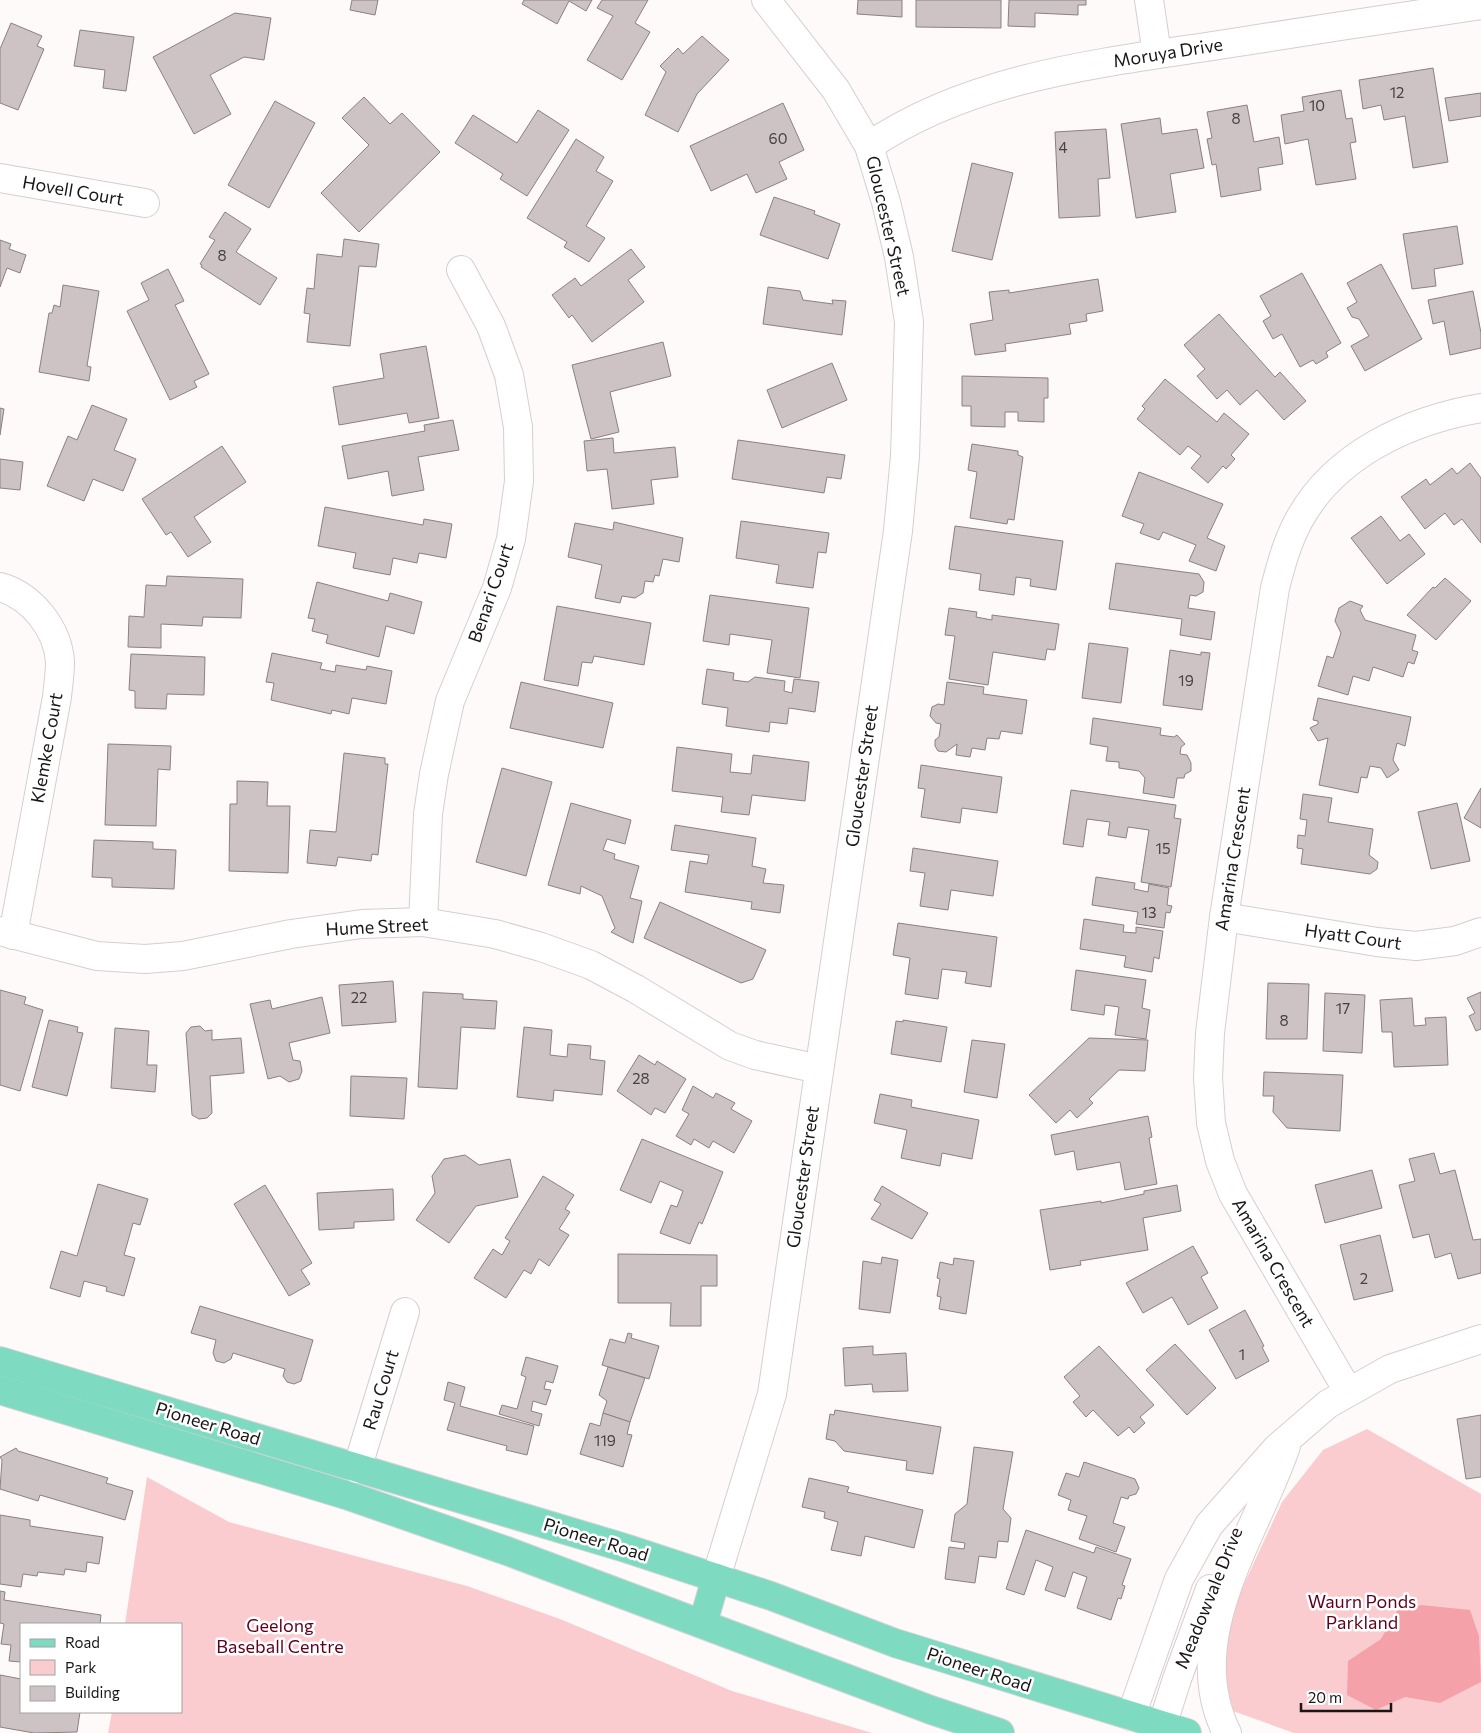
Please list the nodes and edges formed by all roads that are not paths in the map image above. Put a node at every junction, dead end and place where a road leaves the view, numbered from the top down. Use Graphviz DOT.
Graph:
graph roads {
  1 [pos="766,0"];
  2 [pos="1148,0"];
  3 [pos="1481,5"];
  4 [pos="1157,54"];
  5 [pos="869,146"];
  6 [pos="0,178"];
  7 [pos="145,203"];
  8 [pos="461,270"];
  9 [pos="1481,408"];
  10 [pos="0,587"];
  11 [pos="1224,917"];
  12 [pos="423,922"];
  13 [pos="1481,932"];
  14 [pos="6,933"];
  15 [pos="819,1069"];
  16 [pos="405,1312"];
  17 [pos="1481,1339"];
  18 [pos="0,1361"];
  19 [pos="0,1390"];
  20 [pos="1348,1391"];
  21 [pos="1283,1443"];
  22 [pos="357,1469"];
  23 [pos="349,1496"];
  24 [pos="716,1578"];
  25 [pos="703,1623"];
  26 [pos="1128,1725"];
  27 [pos="1170,1731"];
  28 [pos="1000,1733"];
  29 [pos="1227,1733"];
  1 -- 5 [label="street, Gloucester Street"];
  2 -- 4 [label="street"];
  3 -- 4 [label="street, Moruya Drive"];
  4 -- 5 [label="street, Moruya Drive"];
  5 -- 15 [label="street, Gloucester Street"];
  6 -- 7 [label="street, Hovell Court"];
  8 -- 12 [label="street, Benari Court"];
  9 -- 11 [label="street, Amarina Crescent"];
  10 -- 14 [label="street, Klemke Court"];
  11 -- 13 [label="street, Hyatt Court"];
  11 -- 20 [label="street, Amarina Crescent"];
  12 -- 14 [label="street, Hume Street"];
  12 -- 15 [label="street, Hume Street"];
  15 -- 24 [label="street, Gloucester Street"];
  16 -- 22 [label="street, Rau Court"];
  17 -- 20 [label="street, Meadowvale Drive"];
  18 -- 22 [label="main road, Pioneer Road"];
  19 -- 23 [label="main road, Pioneer Road"];
  20 -- 21 [label="street, Meadowvale Drive"];
  21 -- 26 [label="street, Meadowvale Drive"];
  21 -- 27 [label="street, Meadowvale Drive"];
  21 -- 29 [label="street"];
  22 -- 23 [label="main road"];
  22 -- 24 [label="main road, Pioneer Road"];
  23 -- 25 [label="main road, Pioneer Road"];
  24 -- 25 [label="main road"];
  24 -- 26 [label="main road, Pioneer Road"];
  25 -- 28 [label="main road, Pioneer Road"];
  26 -- 27 [label="main road, Pioneer Road"];
}
